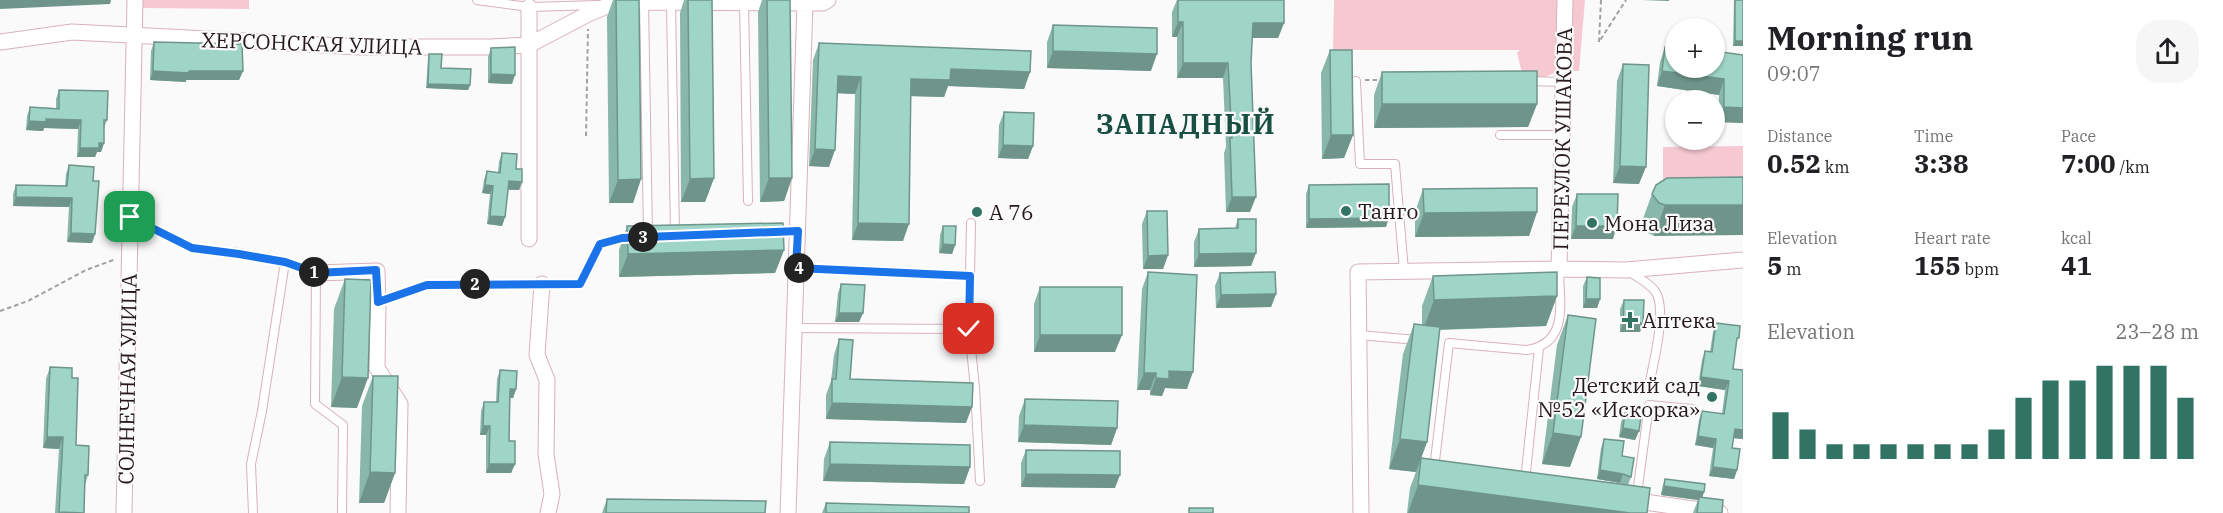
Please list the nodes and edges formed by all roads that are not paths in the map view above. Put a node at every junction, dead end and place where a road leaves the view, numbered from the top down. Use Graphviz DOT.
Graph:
graph roads {
  1 [pos="135,0"];
  2 [pos="477,0"];
  3 [pos="828,0"];
  4 [pos="1565,0"];
  5 [pos="644,2"];
  6 [pos="671,2"];
  7 [pos="805,3"];
  8 [pos="612,4"];
  9 [pos="744,4"];
  10 [pos="529,7"];
  11 [pos="134,36"];
  12 [pos="0,42"];
  13 [pos="529,45"];
  14 [pos="1356,81"];
  15 [pos="1517,81"];
  16 [pos="1563,82"];
  17 [pos="1500,135"];
  18 [pos="1562,135"];
  19 [pos="748,201"];
  20 [pos="130,217"];
  21 [pos="970,223"];
  22 [pos="686,235"];
  23 [pos="657,236"];
  24 [pos="666,236"];
  25 [pos="675,236"];
  26 [pos="648,237"];
  27 [pos="529,238"];
  28 [pos="622,238"];
  29 [pos="1743,260"];
  30 [pos="285,262"];
  31 [pos="796,268"];
  32 [pos="1559,268"];
  33 [pos="1626,270"];
  34 [pos="1404,271"];
  35 [pos="316,273"];
  36 [pos="970,276"];
  37 [pos="542,284"];
  38 [pos="794,328"];
  39 [pos="969,329"];
  40 [pos="1359,335"];
  41 [pos="1426,341"];
  42 [pos="1437,342"];
  43 [pos="1449,343"];
  44 [pos="1539,348"];
  45 [pos="1649,386"];
  46 [pos="1692,409"];
  47 [pos="1445,475"];
  48 [pos="980,481"];
  49 [pos="1525,486"];
  50 [pos="1614,497"];
  51 [pos="1636,500"];
  52 [pos="125,510"];
  53 [pos="252,513"];
  54 [pos="342,513"];
  55 [pos="398,513"];
  56 [pos="548,513"];
  57 [pos="788,513"];
  58 [pos="1361,513"];
  59 [pos="1720,513"];
  1 -- 11 [label="street, СОЛНЕЧНАЯ УЛИЦА"];
  2 -- 10 [label="lane"];
  3 -- 7 [label="street"];
  4 -- 16 [label="street, ПЕРЕУЛОК УШАКОВА"];
  5 -- 6 [label="street"];
  5 -- 8 [label="street"];
  5 -- 26 [label="lane"];
  6 -- 9 [label="street"];
  6 -- 25 [label="lane"];
  7 -- 9 [label="street"];
  7 -- 31 [label="street"];
  8 -- 10 [label="lane"];
  8 -- 13 [label="street"];
  9 -- 19 [label="lane"];
  10 -- 13 [label="street"];
  11 -- 12 [label="street, ХЕРСОНСКАЯ УЛИЦА"];
  11 -- 13 [label="street, ХЕРСОНСКАЯ УЛИЦА"];
  11 -- 20 [label="street, СОЛНЕЧНАЯ УЛИЦА"];
  13 -- 27 [label="street"];
  14 -- 34 [label="lane"];
  15 -- 16 [label="lane"];
  16 -- 18 [label="street, ПЕРЕУЛОК УШАКОВА"];
  17 -- 18 [label="lane"];
  18 -- 32 [label="street, ПЕРЕУЛОК УШАКОВА"];
  20 -- 30 [label="lane"];
  20 -- 52 [label="street, СОЛНЕЧНАЯ УЛИЦА"];
  21 -- 36 [label="lane"];
  22 -- 25 [label="lane"];
  23 -- 26 [label="lane"];
  24 -- 25 [label="lane"];
  26 -- 28 [label="lane"];
  29 -- 33 [label="street"];
  30 -- 35 [label="lane"];
  30 -- 53 [label="lane"];
  31 -- 36 [label="lane"];
  31 -- 38 [label="street"];
  32 -- 33 [label="street"];
  32 -- 34 [label="street, ПЕРЕУЛОК УШАКОВА"];
  32 -- 44 [label="lane"];
  33 -- 45 [label="lane"];
  34 -- 40 [label="street, ПЕРЕУЛОК УШАКОВА"];
  35 -- 54 [label="lane"];
  35 -- 55 [label="street"];
  36 -- 39 [label="lane"];
  37 -- 56 [label="street"];
  38 -- 39 [label="lane"];
  38 -- 57 [label="street"];
  39 -- 48 [label="lane"];
  40 -- 41 [label="lane"];
  40 -- 58 [label="street, ПЕРЕУЛОК УШАКОВА"];
  42 -- 43 [label="lane"];
  43 -- 44 [label="lane"];
  43 -- 47 [label="lane"];
  44 -- 49 [label="lane"];
  46 -- 51 [label="lane"];
  50 -- 51 [label="street"];
  51 -- 59 [label="street"];
}
